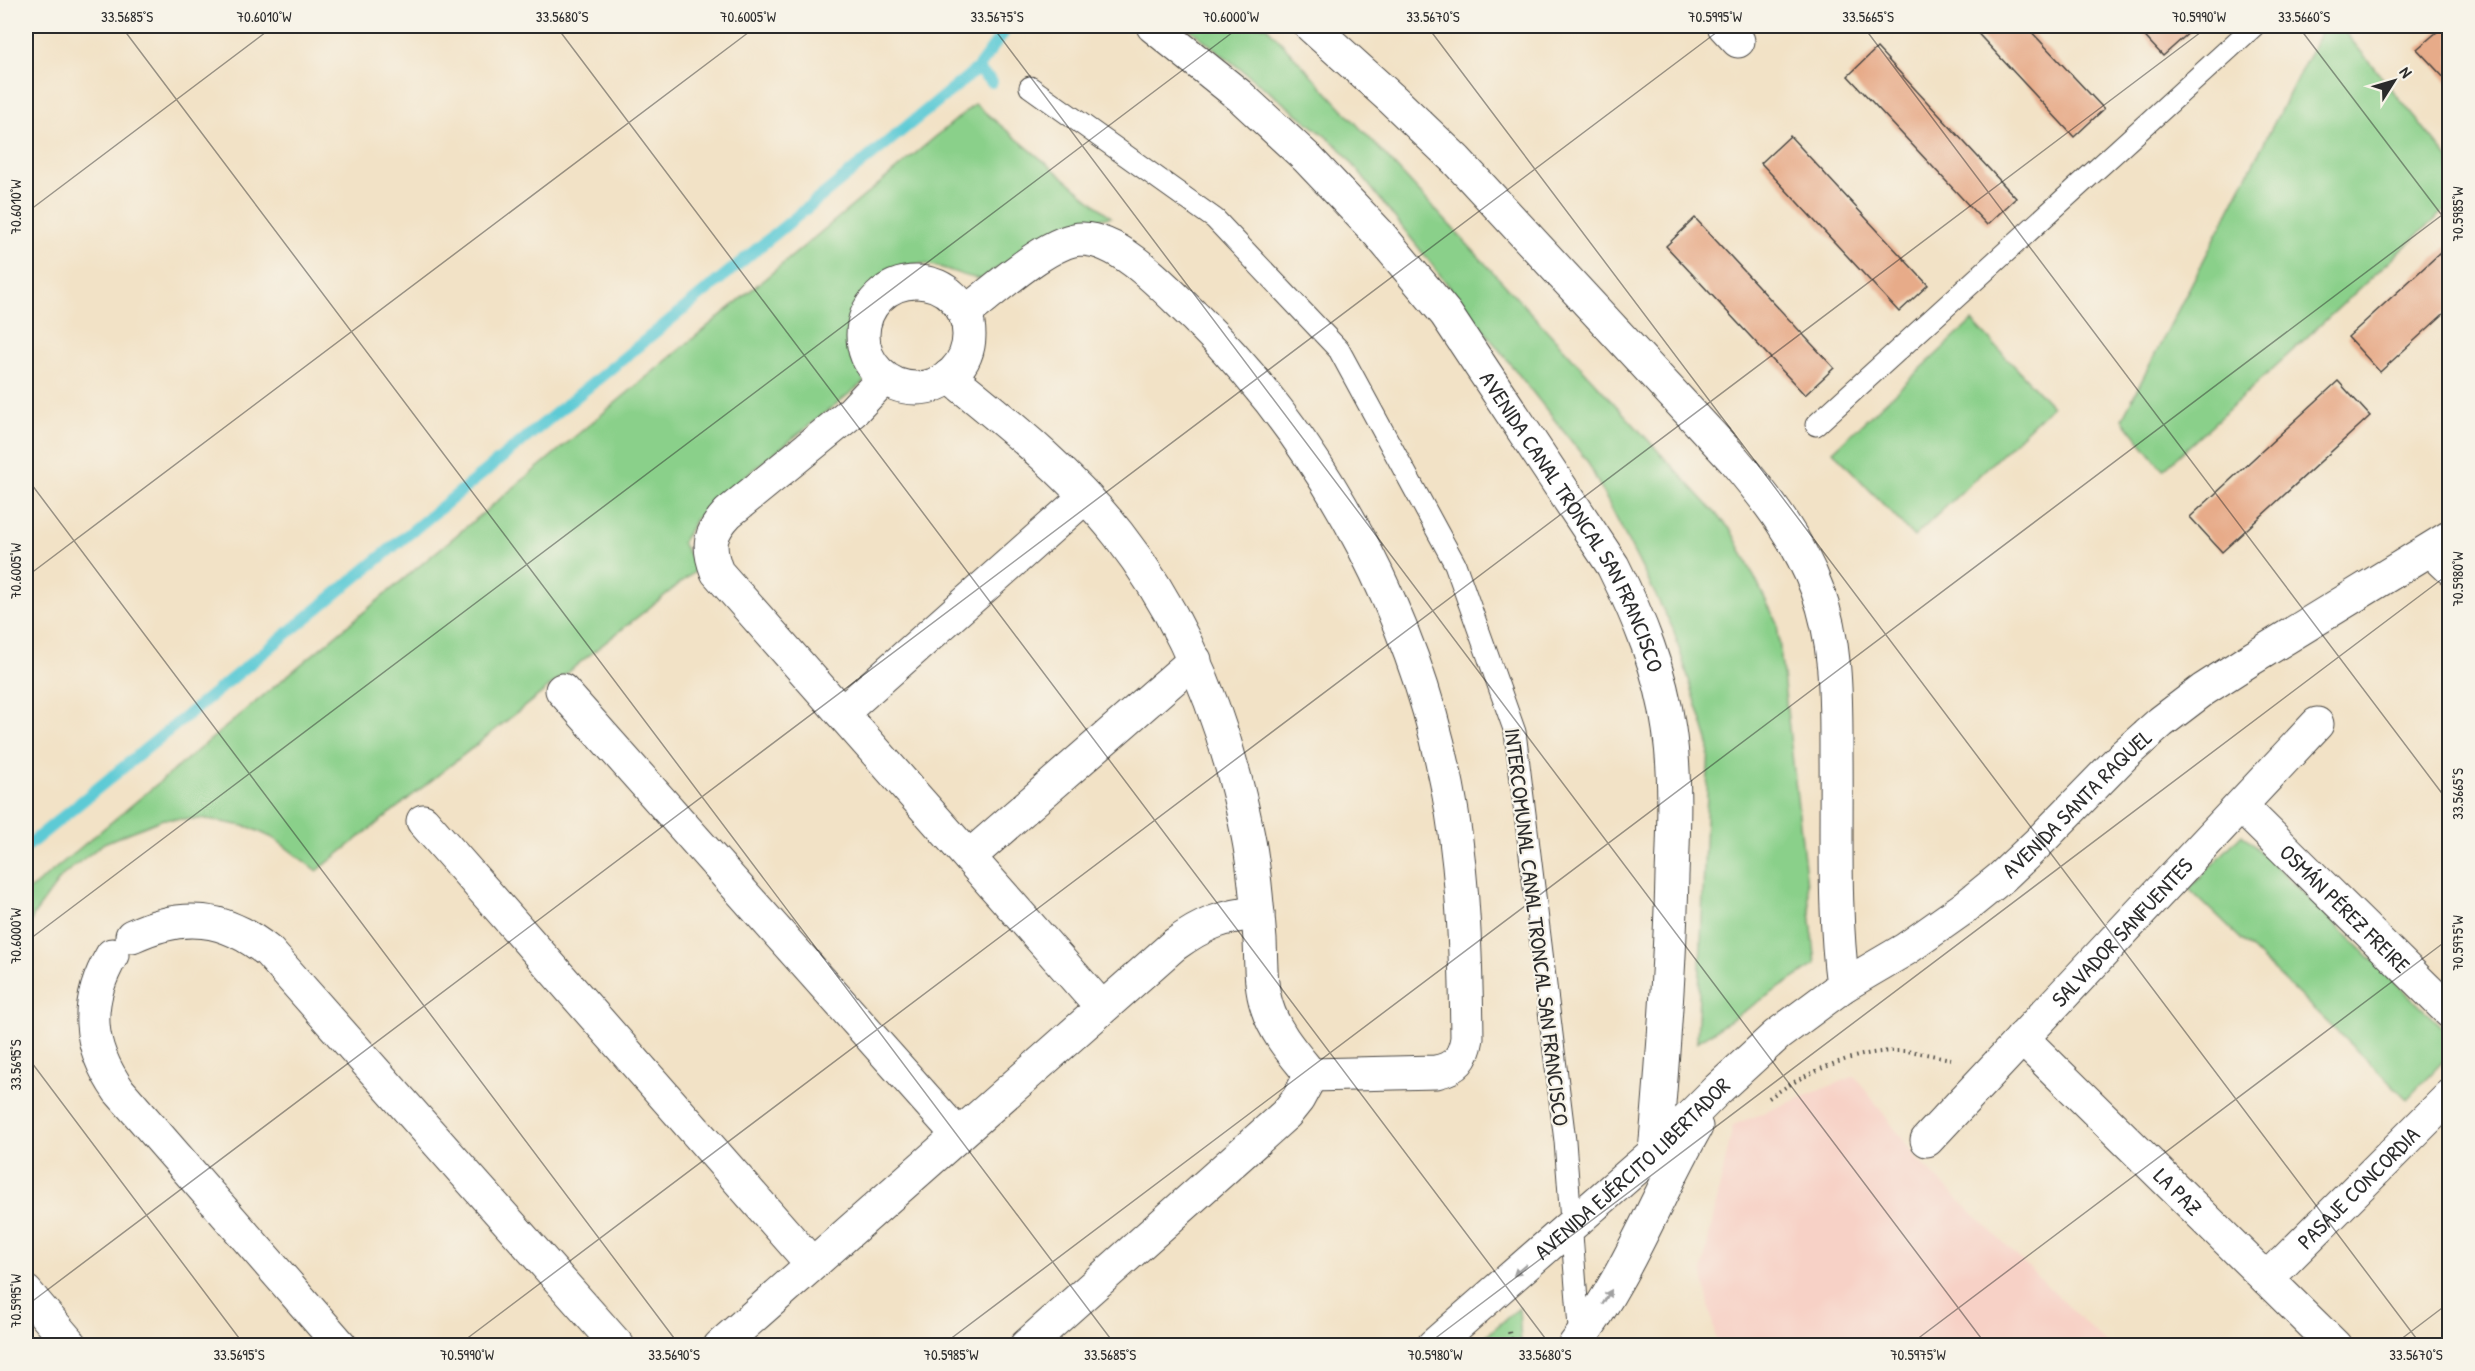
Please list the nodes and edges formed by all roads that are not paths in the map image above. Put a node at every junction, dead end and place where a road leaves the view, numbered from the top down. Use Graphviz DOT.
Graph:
graph roads {
  1 [pos="1153,26"];
  2 [pos="1311,26"];
  3 [pos="2254,26"];
  4 [pos="1030,87"];
  5 [pos="965,313"];
  6 [pos="949,375"];
  7 [pos="884,378"];
  8 [pos="1816,425"];
  9 [pos="1085,497"];
  10 [pos="2443,552"];
  11 [pos="1195,660"];
  12 [pos="562,690"];
  13 [pos="842,713"];
  14 [pos="2317,724"];
  15 [pos="2241,806"];
  16 [pos="423,821"];
  17 [pos="969,857"];
  18 [pos="1258,913"];
  19 [pos="1843,986"];
  20 [pos="1102,1008"];
  21 [pos="2450,1012"];
  22 [pos="2022,1038"];
  23 [pos="1311,1075"];
  24 [pos="1718,1089"];
  25 [pos="2450,1096"];
  26 [pos="958,1135"];
  27 [pos="1927,1140"];
  28 [pos="1655,1152"];
  29 [pos="1572,1225"];
  30 [pos="812,1264"];
  31 [pos="2267,1279"];
  32 [pos="26,1292"];
  33 [pos="1579,1343"];
  34 [pos="72,1346"];
  35 [pos="341,1346"];
  36 [pos="618,1346"];
  37 [pos="720,1346"];
  38 [pos="1026,1346"];
  39 [pos="1433,1346"];
  40 [pos="2335,1346"];
  1 -- 28 [label="street, AVENIDA CANAL TRONCAL SAN FRANCISCO"];
  2 -- 19 [label="street"];
  3 -- 8 [label="lane"];
  4 -- 29 [label="lane, INTERCOMUNAL CANAL TRONCAL SAN FRANCISCO"];
  5 -- 6 [label="street"];
  5 -- 7 [label="street"];
  5 -- 23 [label="street"];
  6 -- 7 [label="street"];
  6 -- 9 [label="street"];
  7 -- 13 [label="street"];
  9 -- 11 [label="street"];
  9 -- 13 [label="street"];
  10 -- 19 [label="street, AVENIDA SANTA RAQUEL"];
  11 -- 17 [label="street"];
  11 -- 18 [label="street"];
  12 -- 26 [label="street"];
  13 -- 17 [label="street"];
  14 -- 15 [label="street, SALVADOR SANFUENTES"];
  15 -- 21 [label="street, OSMÁN PÉREZ FREIRE"];
  15 -- 22 [label="street, SALVADOR SANFUENTES"];
  16 -- 30 [label="street"];
  17 -- 20 [label="street"];
  18 -- 20 [label="street"];
  18 -- 23 [label="street"];
  19 -- 24 [label="street, AVENIDA SANTA RAQUEL"];
  20 -- 26 [label="street"];
  22 -- 27 [label="street, SALVADOR SANFUENTES"];
  22 -- 31 [label="street, LA PAZ"];
  23 -- 38 [label="street"];
  24 -- 28 [label="street, AVENIDA EJÉRCITO LIBERTADOR"];
  33 -- 24 [label="street, AVENIDA EJÉRCITO LIBERTADOR, one-way"];
  25 -- 31 [label="street, PASAJE CONCORDIA"];
  26 -- 30 [label="street"];
  28 -- 29 [label="street, AVENIDA EJÉRCITO LIBERTADOR"];
  29 -- 33 [label="lane, INTERCOMUNAL CANAL TRONCAL SAN FRANCISCO"];
  29 -- 39 [label="street, AVENIDA EJÉRCITO LIBERTADOR, one-way"];
  30 -- 37 [label="street"];
  31 -- 40 [label="street, LA PAZ"];
  32 -- 34 [label="street"];
  35 -- 36 [label="street"];
}
